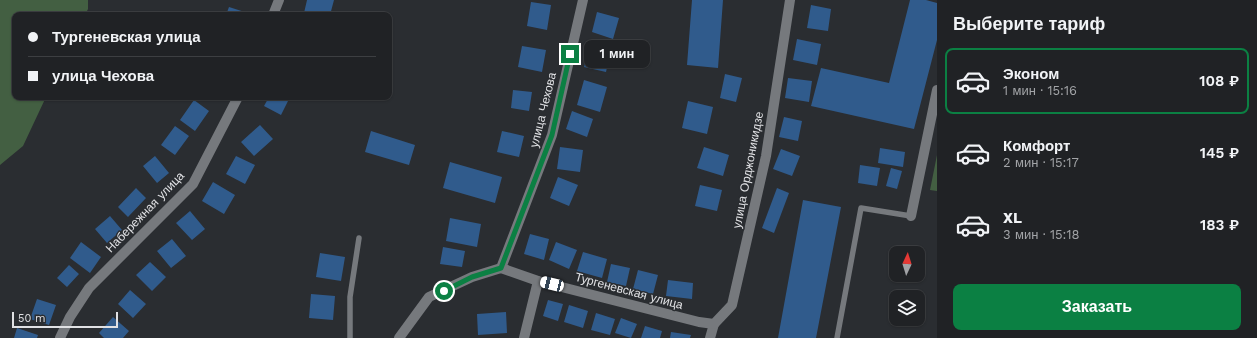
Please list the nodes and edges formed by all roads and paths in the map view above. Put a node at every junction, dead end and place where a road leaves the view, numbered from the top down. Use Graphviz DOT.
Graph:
graph roads {
  1 [pos="279,0"];
  2 [pos="583,0"];
  3 [pos="790,0"];
  4 [pos="274,12"];
  5 [pos="937,90"];
  6 [pos="236,100"];
  7 [pos="911,216"];
  8 [pos="359,238"];
  9 [pos="501,268"];
  10 [pos="538,280"];
  11 [pos="714,324"];
  12 [pos="60,338"];
  13 [pos="350,338"];
  14 [pos="399,338"];
  15 [pos="524,338"];
  16 [pos="710,338"];
  17 [pos="837,338"];
  1 -- 4 [label="street"];
  2 -- 9 [label="street, улица Чехова"];
  3 -- 11 [label="street, улица Орджоникидзе"];
  5 -- 7 [label="street"];
  6 -- 12 [label="street, Набережная улица"];
  7 -- 17 [label="lane"];
  8 -- 13 [label="lane"];
  9 -- 10 [label="street, Тургеневская улица"];
  9 -- 14 [label="street"];
  10 -- 11 [label="street, Тургеневская улица"];
  10 -- 15 [label="street"];
  11 -- 16 [label="street, улица Орджоникидзе"];
}
